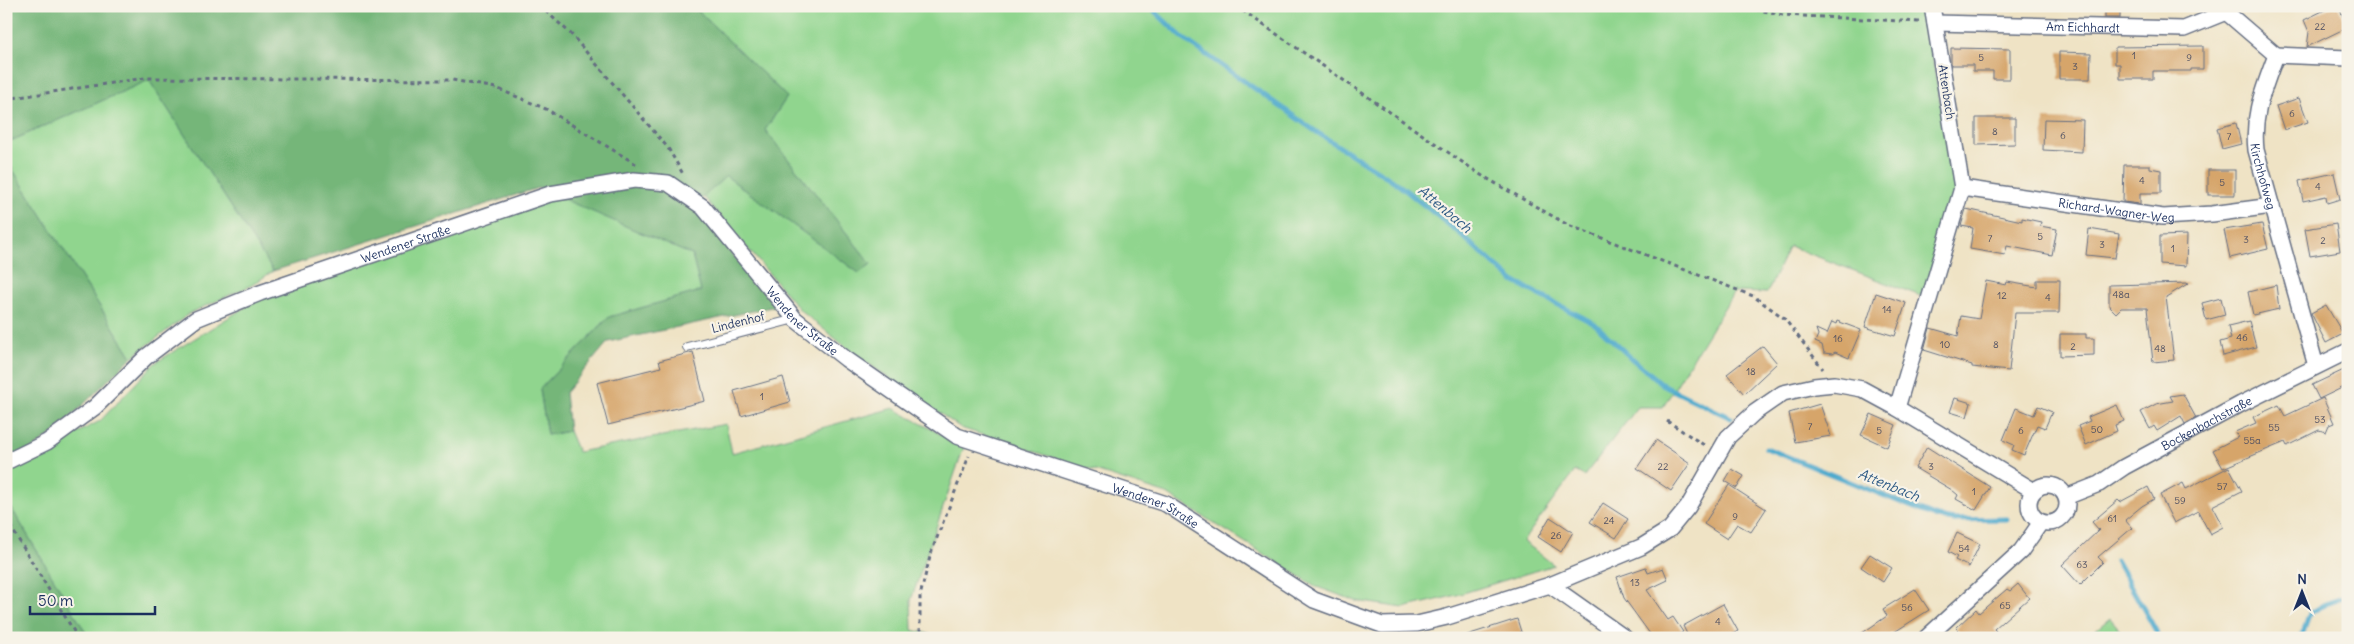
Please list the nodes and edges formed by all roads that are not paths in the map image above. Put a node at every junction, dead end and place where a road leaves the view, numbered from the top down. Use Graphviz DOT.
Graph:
graph roads {
  1 [pos="1932,6"];
  2 [pos="2224,9"];
  3 [pos="1935,23"];
  4 [pos="2276,55"];
  5 [pos="2348,58"];
  6 [pos="1962,188"];
  7 [pos="2272,206"];
  8 [pos="795,319"];
  9 [pos="687,347"];
  10 [pos="2348,351"];
  11 [pos="2316,366"];
  12 [pos="1897,408"];
  13 [pos="6,462"];
  14 [pos="2034,492"];
  15 [pos="2066,497"];
  16 [pos="2041,522"];
  17 [pos="1550,585"];
  18 [pos="1625,638"];
  19 [pos="1926,638"];
  1 -- 3 [label="street, Attenbach"];
  2 -- 3 [label="street, Am Eichhardt"];
  2 -- 4 [label="street"];
  3 -- 6 [label="street, Attenbach"];
  4 -- 5 [label="street"];
  4 -- 7 [label="street, Kirchhofweg"];
  6 -- 7 [label="street, Richard-Wagner-Weg"];
  6 -- 12 [label="street, Attenbach"];
  7 -- 11 [label="street, Kirchhofweg"];
  8 -- 9 [label="lane, Lindenhof"];
  8 -- 13 [label="street, Wendener Straße"];
  8 -- 17 [label="street, Wendener Straße"];
  10 -- 11 [label="street, Bockenbachstraße"];
  11 -- 15 [label="street, Bockenbachstraße"];
  12 -- 14 [label="street"];
  12 -- 17 [label="street"];
  14 -- 15 [label="street"];
  14 -- 16 [label="street"];
  15 -- 16 [label="street"];
  16 -- 19 [label="street"];
  17 -- 18 [label="street"];
}
